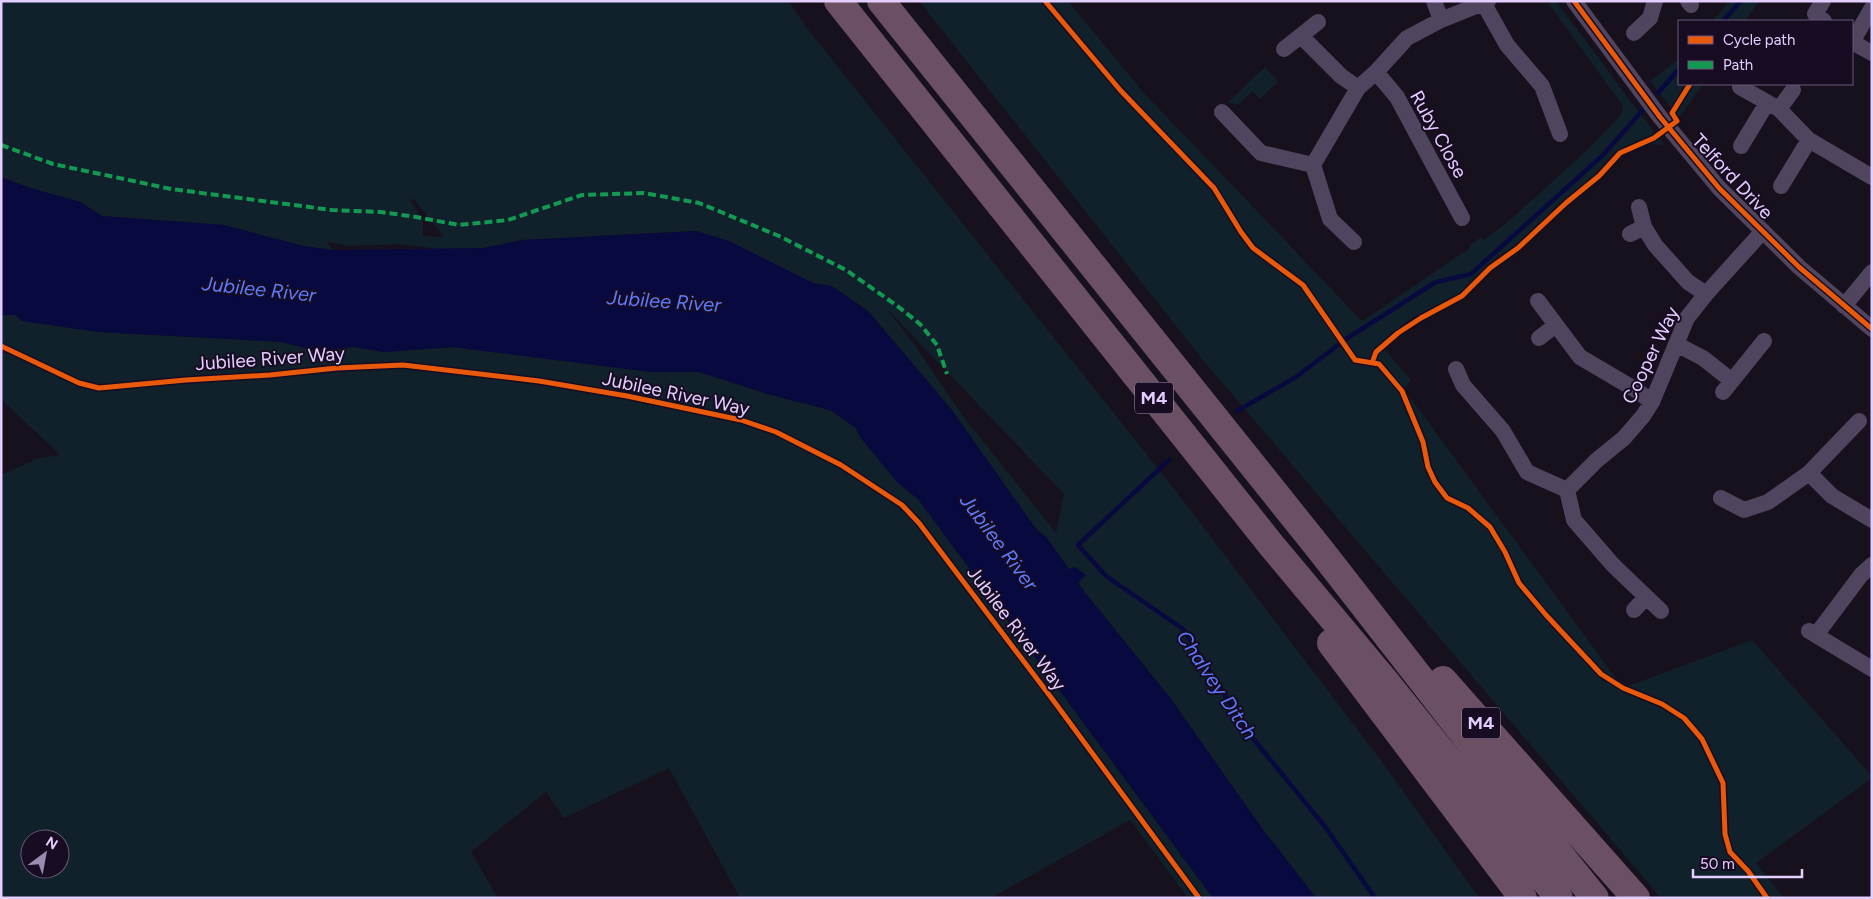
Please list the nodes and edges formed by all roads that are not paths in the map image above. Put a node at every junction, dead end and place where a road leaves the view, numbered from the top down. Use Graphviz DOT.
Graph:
graph roads {
  1 [pos="838,1"];
  2 [pos="881,1"];
  3 [pos="1434,1"];
  4 [pos="1574,1"];
  5 [pos="1655,1"];
  6 [pos="1823,1"];
  7 [pos="1486,3"];
  8 [pos="1872,8"];
  9 [pos="1442,20"];
  10 [pos="1823,20"];
  11 [pos="1318,22"];
  12 [pos="1634,33"];
  13 [pos="1301,36"];
  14 [pos="1853,40"];
  15 [pos="1853,43"];
  16 [pos="1284,49"];
  17 [pos="1872,53"];
  18 [pos="1376,72"];
  19 [pos="1740,87"];
  20 [pos="1358,88"];
  21 [pos="1793,90"];
  22 [pos="1773,106"];
  23 [pos="1222,112"];
  24 [pos="1560,134"];
  25 [pos="1809,140"];
  26 [pos="1741,146"];
  27 [pos="1313,164"];
  28 [pos="1872,177"];
  29 [pos="1781,186"];
  30 [pos="1639,208"];
  31 [pos="1462,218"];
  32 [pos="1764,231"];
  33 [pos="1354,242"];
  34 [pos="1872,272"];
  35 [pos="1706,294"];
  36 [pos="1538,301"];
  37 [pos="1844,306"];
  38 [pos="1556,325"];
  39 [pos="1872,329"];
  40 [pos="1539,338"];
  41 [pos="1764,341"];
  42 [pos="1676,344"];
  43 [pos="1456,369"];
  44 [pos="1652,402"];
  45 [pos="1859,421"];
  46 [pos="1809,473"];
  47 [pos="1567,490"];
  48 [pos="1721,498"];
  49 [pos="1872,520"];
  50 [pos="1272,546"];
  51 [pos="1322,552"];
  52 [pos="1872,566"];
  53 [pos="1646,597"];
  54 [pos="1634,610"];
  55 [pos="1661,611"];
  56 [pos="1872,669"];
  57 [pos="1523,898"];
  58 [pos="1559,898"];
  59 [pos="1595,898"];
  60 [pos="1636,898"];
  1 -- 50 [label="highway, M4"];
  2 -- 51 [label="highway, M4"];
  3 -- 9 [label="street"];
  4 -- 32 [label="street, Telford Drive"];
  5 -- 12 [label="street"];
  6 -- 10 [label="street"];
  7 -- 9 [label="street"];
  7 -- 24 [label="street"];
  8 -- 14 [label="street"];
  9 -- 18 [label="street"];
  11 -- 13 [label="street"];
  13 -- 16 [label="street"];
  13 -- 20 [label="street"];
  15 -- 17 [label="street"];
  18 -- 20 [label="street"];
  18 -- 31 [label="street, Ruby Close"];
  19 -- 22 [label="street"];
  20 -- 27 [label="street"];
  21 -- 22 [label="street"];
  22 -- 25 [label="street"];
  22 -- 26 [label="street"];
  23 -- 27 [label="street"];
  25 -- 28 [label="street"];
  25 -- 29 [label="street"];
  27 -- 33 [label="street"];
  30 -- 35 [label="street"];
  32 -- 35 [label="street, Cooper Way"];
  32 -- 37 [label="street, Telford Drive"];
  34 -- 37 [label="street"];
  35 -- 42 [label="street, Cooper Way"];
  36 -- 38 [label="street"];
  37 -- 39 [label="street, Telford Drive"];
  38 -- 40 [label="street"];
  38 -- 44 [label="street"];
  41 -- 42 [label="street"];
  42 -- 44 [label="street, Cooper Way"];
  43 -- 47 [label="street"];
  44 -- 47 [label="street, Cooper Way"];
  45 -- 46 [label="street"];
  46 -- 48 [label="street"];
  46 -- 49 [label="street"];
  47 -- 53 [label="street"];
  50 -- 57 [label="highway, M4"];
  50 -- 58 [label="highway, M4"];
  51 -- 59 [label="highway, M4"];
  51 -- 60 [label="highway, M4"];
  52 -- 56 [label="street"];
  53 -- 54 [label="street"];
  53 -- 55 [label="street"];
}
